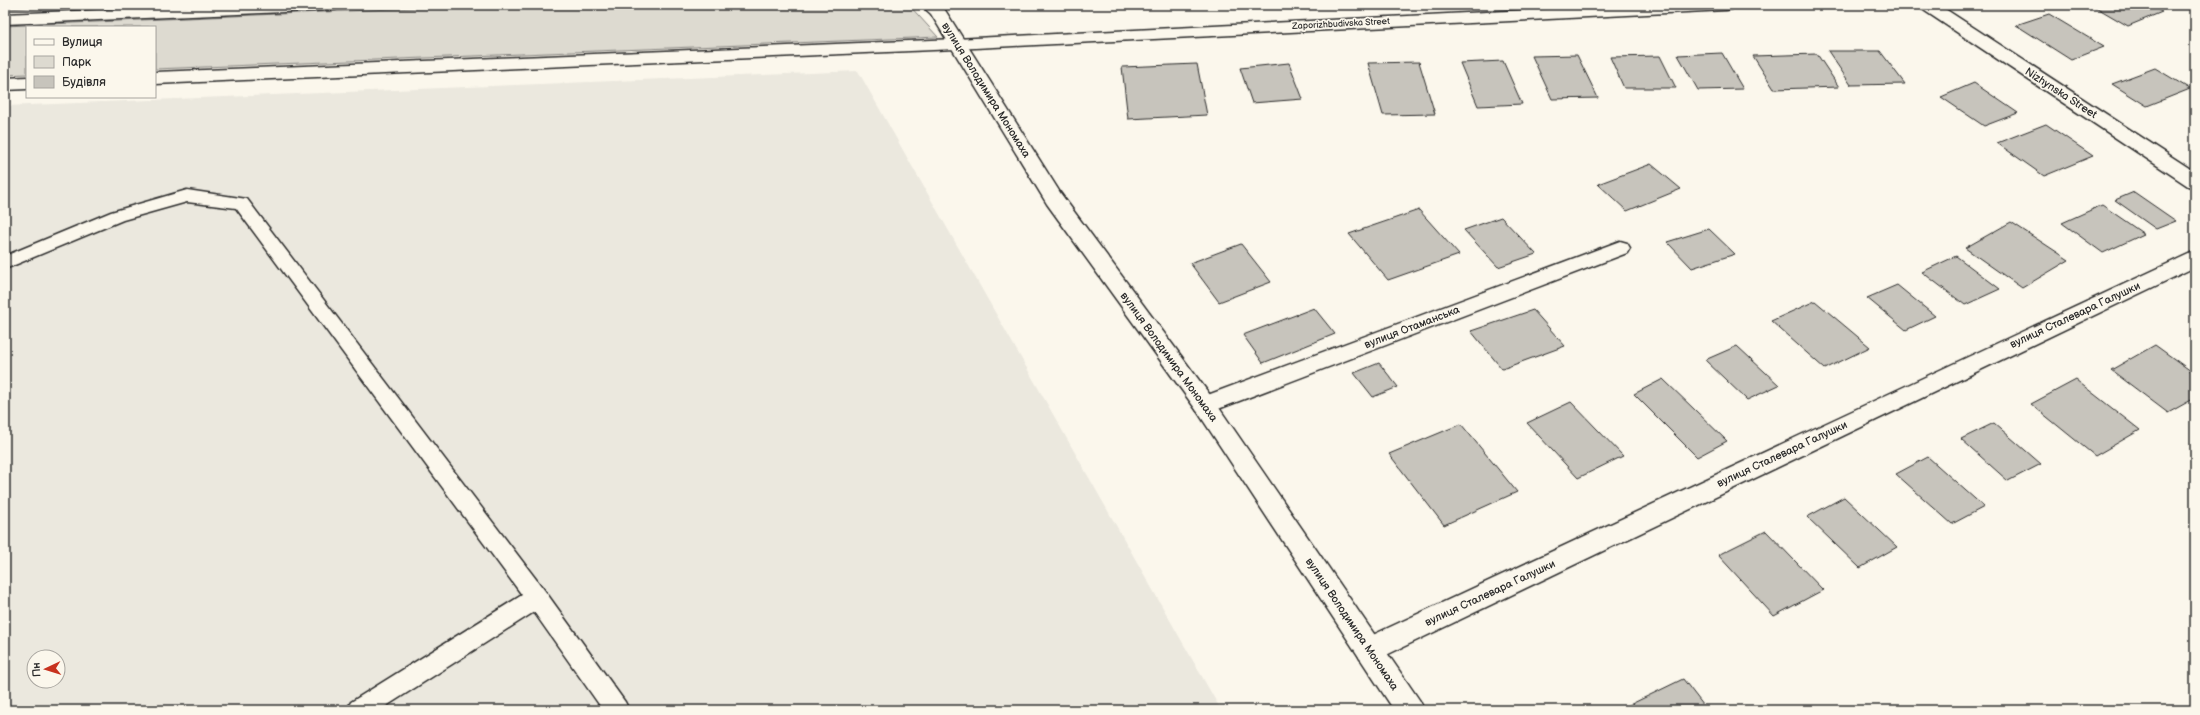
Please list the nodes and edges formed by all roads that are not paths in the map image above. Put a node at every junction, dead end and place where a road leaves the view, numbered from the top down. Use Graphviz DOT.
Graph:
graph roads {
  1 [pos="330,5"];
  2 [pos="929,5"];
  3 [pos="1726,5"];
  4 [pos="1928,5"];
  5 [pos="5,19"];
  6 [pos="956,44"];
  7 [pos="156,78"];
  8 [pos="26,83"];
  9 [pos="5,84"];
  10 [pos="2195,181"];
  11 [pos="1620,248"];
  12 [pos="2195,258"];
  13 [pos="5,263"];
  14 [pos="1205,405"];
  15 [pos="537,598"];
  16 [pos="1369,650"];
  17 [pos="359,710"];
  18 [pos="617,710"];
  19 [pos="1410,710"];
  1 -- 5 [label="street"];
  2 -- 6 [label="street, вулиця Володимира Мономаха"];
  3 -- 6 [label="street, Zaporizhbudivska Street"];
  4 -- 10 [label="street, Nizhynska Street"];
  6 -- 7 [label="street, Zaporizhbudivska Street"];
  6 -- 14 [label="street, вулиця Володимира Мономаха"];
  8 -- 9 [label="street"];
  11 -- 14 [label="street, вулиця Отаманська"];
  12 -- 16 [label="street, вулиця Сталевара Галушки"];
  13 -- 15 [label="lane"];
  14 -- 16 [label="street, вулиця Володимира Мономаха"];
  15 -- 17 [label="lane"];
  15 -- 18 [label="lane"];
  16 -- 19 [label="street, вулиця Володимира Мономаха"];
}
